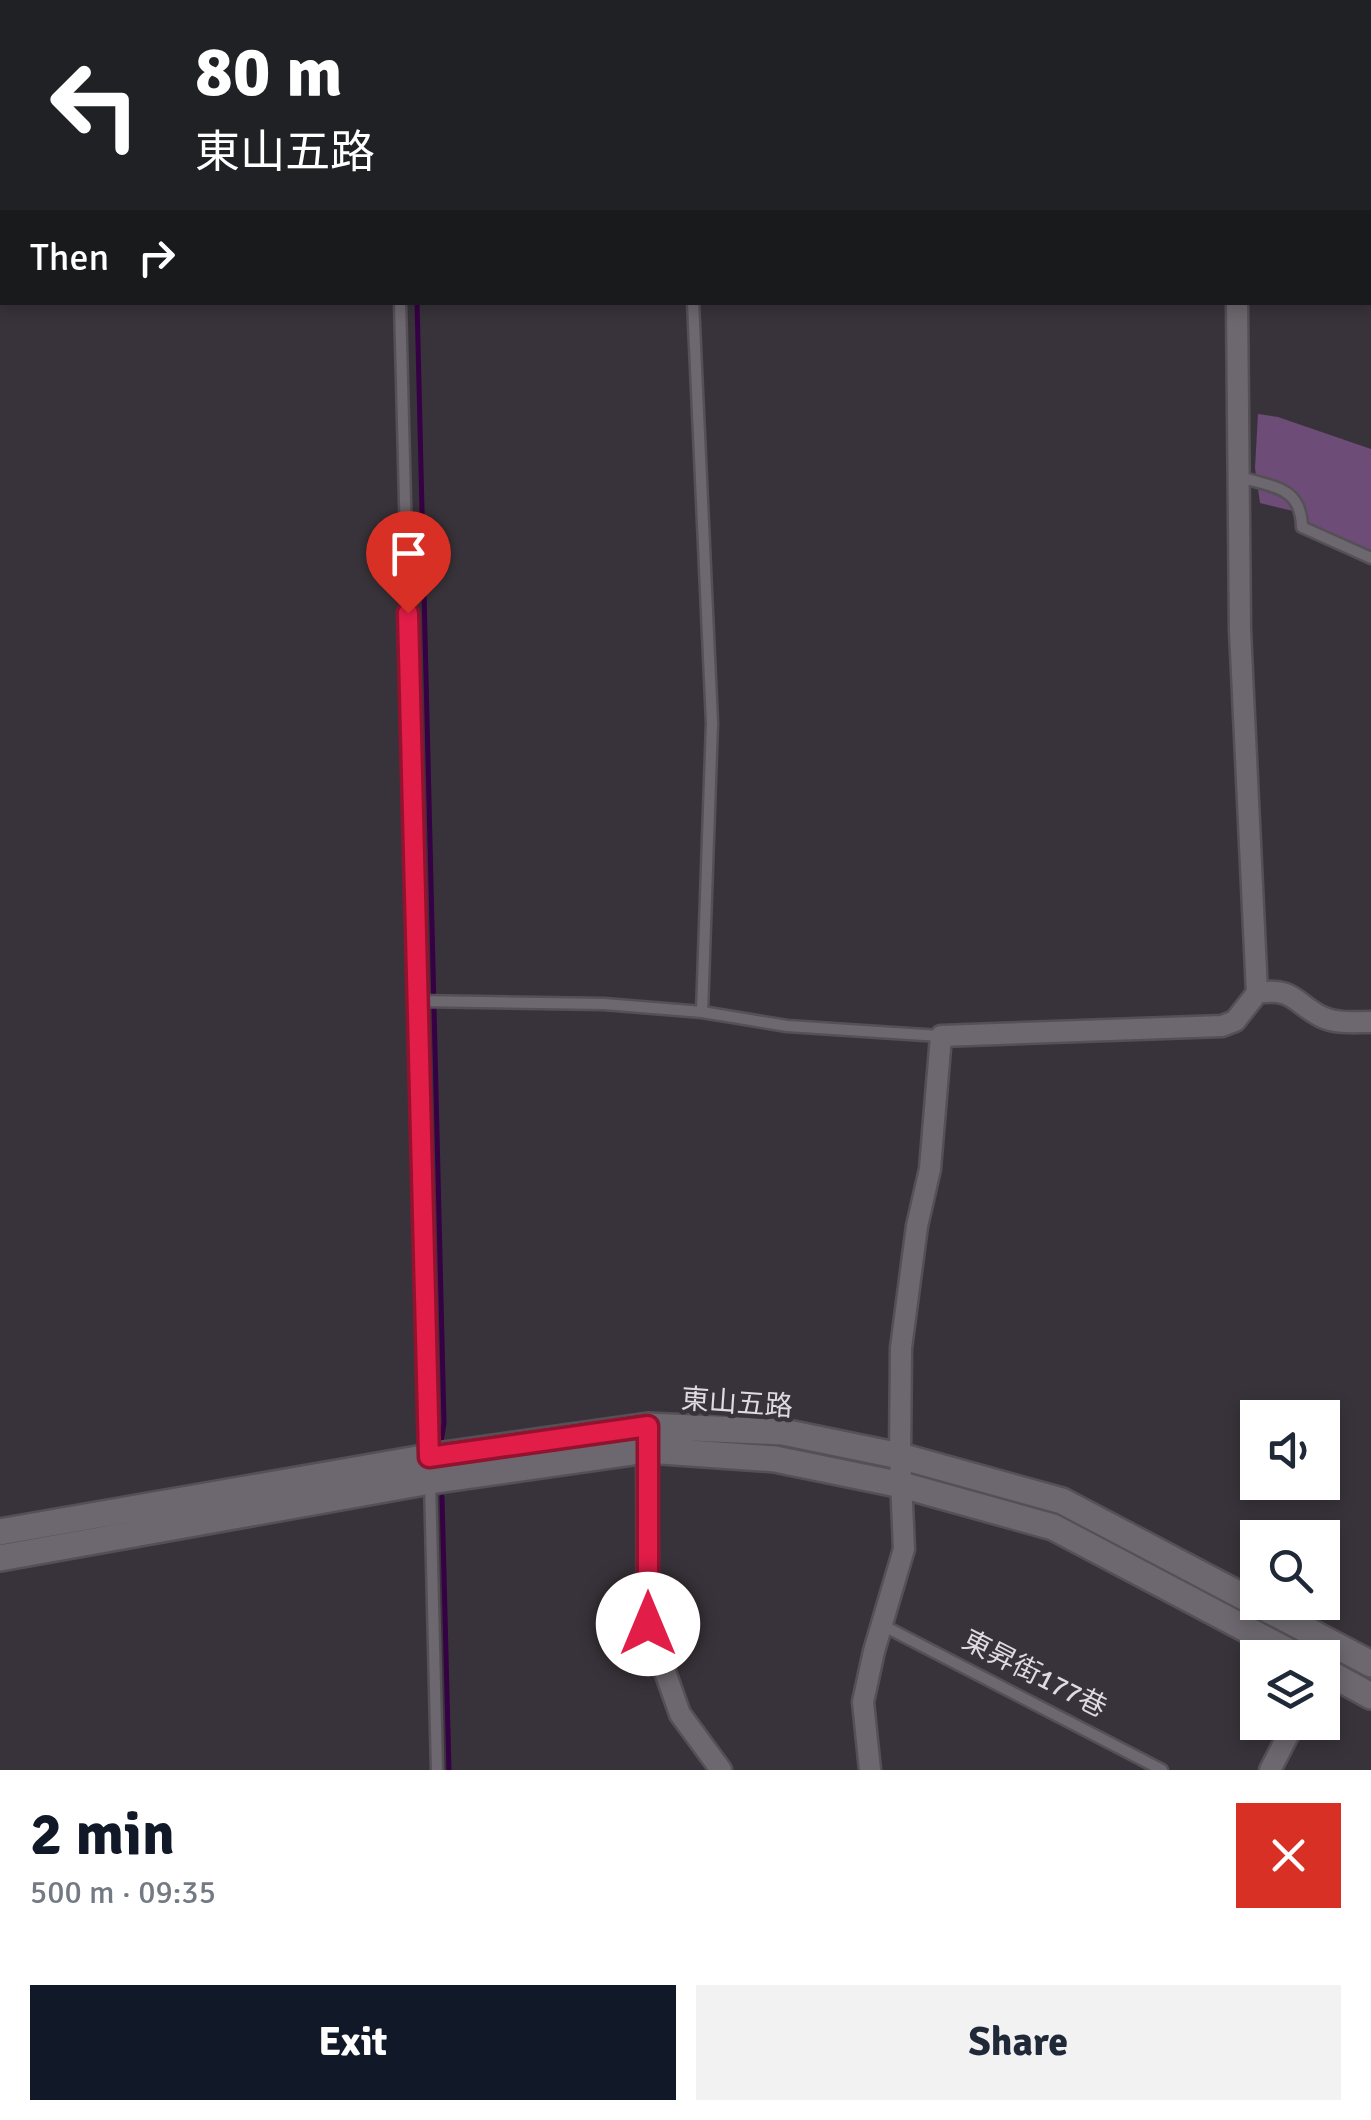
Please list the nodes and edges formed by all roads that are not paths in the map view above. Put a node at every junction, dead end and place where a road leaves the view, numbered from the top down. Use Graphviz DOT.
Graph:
graph roads {
  1 [pos="400,305"];
  2 [pos="693,305"];
  3 [pos="1237,305"];
  4 [pos="1237,476"];
  5 [pos="1371,558"];
  6 [pos="1257,993"];
  7 [pos="418,1001"];
  8 [pos="702,1012"];
  9 [pos="1371,1022"];
  10 [pos="941,1036"];
  11 [pos="648,1438"];
  12 [pos="900,1456"];
  13 [pos="429,1469"];
  14 [pos="902,1485"];
  15 [pos="0,1532"];
  16 [pos="0,1558"];
  17 [pos="882,1625"];
  18 [pos="1267,1640"];
  19 [pos="1326,1640"];
  20 [pos="1340,1647"];
  21 [pos="1371,1664"];
  22 [pos="1340,1679"];
  23 [pos="1371,1696"];
  24 [pos="1286,1740"];
  25 [pos="437,1770"];
  26 [pos="721,1770"];
  27 [pos="870,1770"];
  28 [pos="1162,1770"];
  29 [pos="1270,1770"];
  1 -- 7 [label="lane"];
  2 -- 8 [label="lane"];
  3 -- 4 [label="street"];
  4 -- 5 [label="lane"];
  4 -- 6 [label="street"];
  6 -- 9 [label="street"];
  6 -- 10 [label="street"];
  7 -- 8 [label="lane"];
  7 -- 13 [label="lane"];
  8 -- 10 [label="lane"];
  10 -- 12 [label="street"];
  11 -- 12 [label="street, 東山五路"];
  11 -- 13 [label="street, 東山五路"];
  11 -- 14 [label="street, 東山五路"];
  11 -- 26 [label="street"];
  12 -- 14 [label="street"];
  12 -- 19 [label="street, 東山五路"];
  13 -- 15 [label="street, 東山五路"];
  13 -- 16 [label="street, 東山五路"];
  13 -- 25 [label="lane"];
  14 -- 17 [label="street"];
  14 -- 18 [label="street, 東山五路"];
  17 -- 27 [label="street"];
  17 -- 28 [label="lane, 東昇街177巷"];
  20 -- 21 [label="street, 東山五路"];
  22 -- 23 [label="street"];
  24 -- 29 [label="street"];
}
